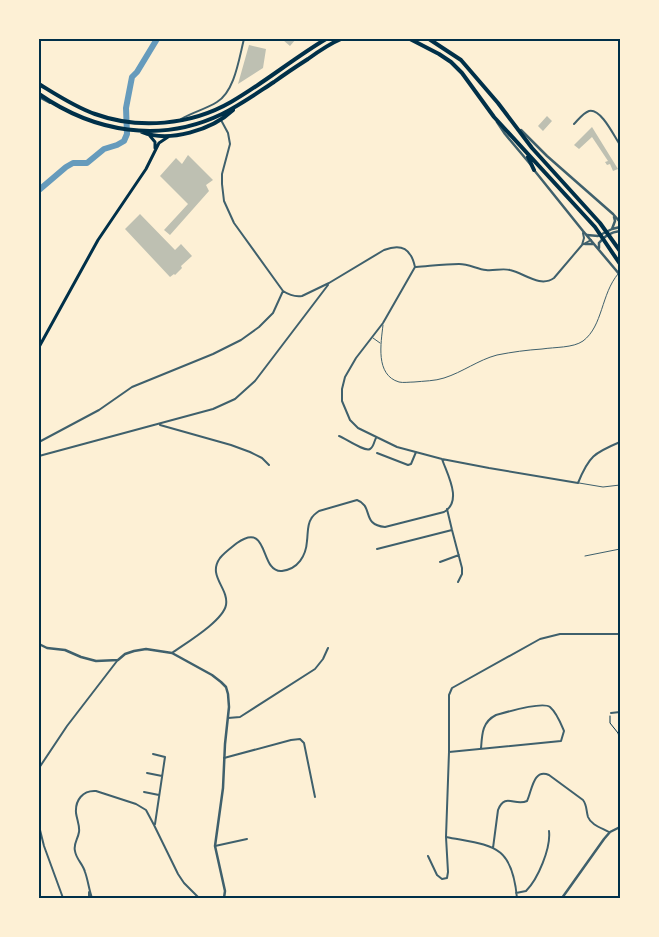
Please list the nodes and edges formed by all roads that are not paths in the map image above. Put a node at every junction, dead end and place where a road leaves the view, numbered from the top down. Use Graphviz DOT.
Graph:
graph roads {
  1 [pos="244,39"];
  2 [pos="326,39"];
  3 [pos="341,39"];
  4 [pos="410,39"];
  5 [pos="430,39"];
  6 [pos="39,84"];
  7 [pos="39,95"];
  8 [pos="238,105"];
  9 [pos="494,117"];
  10 [pos="178,120"];
  11 [pos="221,120"];
  12 [pos="514,124"];
  13 [pos="574,124"];
  14 [pos="135,130"];
  15 [pos="150,136"];
  16 [pos="171,136"];
  17 [pos="620,145"];
  18 [pos="155,149"];
  19 [pos="526,153"];
  20 [pos="534,170"];
  21 [pos="613,214"];
  22 [pos="620,222"];
  23 [pos="620,227"];
  24 [pos="612,229"];
  25 [pos="620,231"];
  26 [pos="584,233"];
  27 [pos="598,236"];
  28 [pos="591,240"];
  29 [pos="583,244"];
  30 [pos="594,244"];
  31 [pos="620,251"];
  32 [pos="601,252"];
  33 [pos="620,264"];
  34 [pos="415,267"];
  35 [pos="620,274"];
  36 [pos="329,283"];
  37 [pos="283,291"];
  38 [pos="383,323"];
  39 [pos="372,337"];
  40 [pos="381,343"];
  41 [pos="39,346"];
  42 [pos="201,359"];
  43 [pos="203,363"];
  44 [pos="178,368"];
  45 [pos="179,373"];
  46 [pos="158,424"];
  47 [pos="339,436"];
  48 [pos="376,438"];
  49 [pos="39,442"];
  50 [pos="620,442"];
  51 [pos="416,452"];
  52 [pos="377,453"];
  53 [pos="39,456"];
  54 [pos="442,458"];
  55 [pos="269,465"];
  56 [pos="578,483"];
  57 [pos="620,485"];
  58 [pos="448,510"];
  59 [pos="452,530"];
  60 [pos="377,549"];
  61 [pos="620,549"];
  62 [pos="459,555"];
  63 [pos="585,556"];
  64 [pos="440,562"];
  65 [pos="458,582"];
  66 [pos="620,634"];
  67 [pos="39,644"];
  68 [pos="328,648"];
  69 [pos="172,653"];
  70 [pos="118,660"];
  71 [pos="620,712"];
  72 [pos="611,713"];
  73 [pos="228,718"];
  74 [pos="481,749"];
  75 [pos="449,752"];
  76 [pos="153,754"];
  77 [pos="224,758"];
  78 [pos="39,768"];
  79 [pos="147,773"];
  80 [pos="162,776"];
  81 [pos="144,792"];
  82 [pos="159,795"];
  83 [pos="315,796"];
  84 [pos="154,825"];
  85 [pos="39,826"];
  86 [pos="620,827"];
  87 [pos="549,831"];
  88 [pos="610,832"];
  89 [pos="446,837"];
  90 [pos="246,839"];
  91 [pos="215,846"];
  92 [pos="493,848"];
  93 [pos="428,856"];
  94 [pos="516,893"];
  95 [pos="63,898"];
  96 [pos="90,898"];
  97 [pos="199,898"];
  98 [pos="224,898"];
  99 [pos="517,898"];
  100 [pos="562,898"];
  1 -- 10 [label="street"];
  2 -- 10 [label="highway"];
  3 -- 8 [label="highway"];
  4 -- 9 [label="highway"];
  5 -- 12 [label="highway"];
  6 -- 10 [label="highway"];
  7 -- 14 [label="highway"];
  8 -- 11 [label="highway"];
  8 -- 14 [label="highway"];
  9 -- 19 [label="highway"];
  9 -- 20 [label="street"];
  11 -- 16 [label="highway"];
  11 -- 37 [label="street"];
  12 -- 21 [label="street"];
  12 -- 31 [label="highway"];
  13 -- 17 [label="street"];
  14 -- 15 [label="highway"];
  15 -- 16 [label="highway"];
  15 -- 18 [label="main road"];
  16 -- 18 [label="main road"];
  18 -- 41 [label="main road"];
  19 -- 20 [label="highway"];
  19 -- 33 [label="highway"];
  20 -- 26 [label="street"];
  21 -- 22 [label="street"];
  21 -- 24 [label="street"];
  23 -- 24 [label="street"];
  24 -- 27 [label="street"];
  25 -- 32 [label="street"];
  26 -- 27 [label="street"];
  26 -- 28 [label="street"];
  26 -- 29 [label="street"];
  27 -- 28 [label="street"];
  28 -- 29 [label="street"];
  28 -- 30 [label="street"];
  29 -- 30 [label="street"];
  29 -- 34 [label="street"];
  30 -- 32 [label="street"];
  32 -- 35 [label="street"];
  34 -- 36 [label="street"];
  34 -- 38 [label="street"];
  35 -- 40 [label="lane"];
  36 -- 37 [label="street"];
  36 -- 46 [label="street"];
  37 -- 42 [label="street"];
  38 -- 39 [label="street"];
  38 -- 40 [label="lane"];
  39 -- 40 [label="lane"];
  39 -- 48 [label="street"];
  42 -- 43 [label="street"];
  42 -- 44 [label="street"];
  44 -- 45 [label="street"];
  44 -- 49 [label="street"];
  46 -- 53 [label="street"];
  46 -- 55 [label="street"];
  47 -- 48 [label="street"];
  48 -- 51 [label="street"];
  50 -- 56 [label="street"];
  51 -- 52 [label="street"];
  51 -- 54 [label="street"];
  54 -- 56 [label="street"];
  54 -- 58 [label="street"];
  56 -- 57 [label="lane"];
  58 -- 59 [label="street"];
  58 -- 69 [label="street"];
  59 -- 60 [label="street"];
  59 -- 62 [label="street"];
  61 -- 63 [label="lane"];
  62 -- 64 [label="street"];
  62 -- 65 [label="street"];
  66 -- 75 [label="street"];
  67 -- 70 [label="street"];
  68 -- 73 [label="street"];
  69 -- 70 [label="street"];
  69 -- 73 [label="street"];
  70 -- 78 [label="street"];
  71 -- 72 [label="street"];
  73 -- 77 [label="street"];
  74 -- 74 [label="street"];
  74 -- 75 [label="street"];
  75 -- 89 [label="street"];
  76 -- 80 [label="street"];
  77 -- 83 [label="street"];
  77 -- 91 [label="street"];
  79 -- 80 [label="street"];
  80 -- 82 [label="street"];
  81 -- 82 [label="street"];
  82 -- 84 [label="street"];
  84 -- 96 [label="street"];
  84 -- 97 [label="street"];
  85 -- 95 [label="street"];
  86 -- 88 [label="street"];
  87 -- 94 [label="street"];
  88 -- 92 [label="street"];
  88 -- 100 [label="street"];
  89 -- 92 [label="street"];
  89 -- 93 [label="street"];
  90 -- 91 [label="street"];
  91 -- 98 [label="street"];
  92 -- 94 [label="street"];
  94 -- 99 [label="street"];
}
